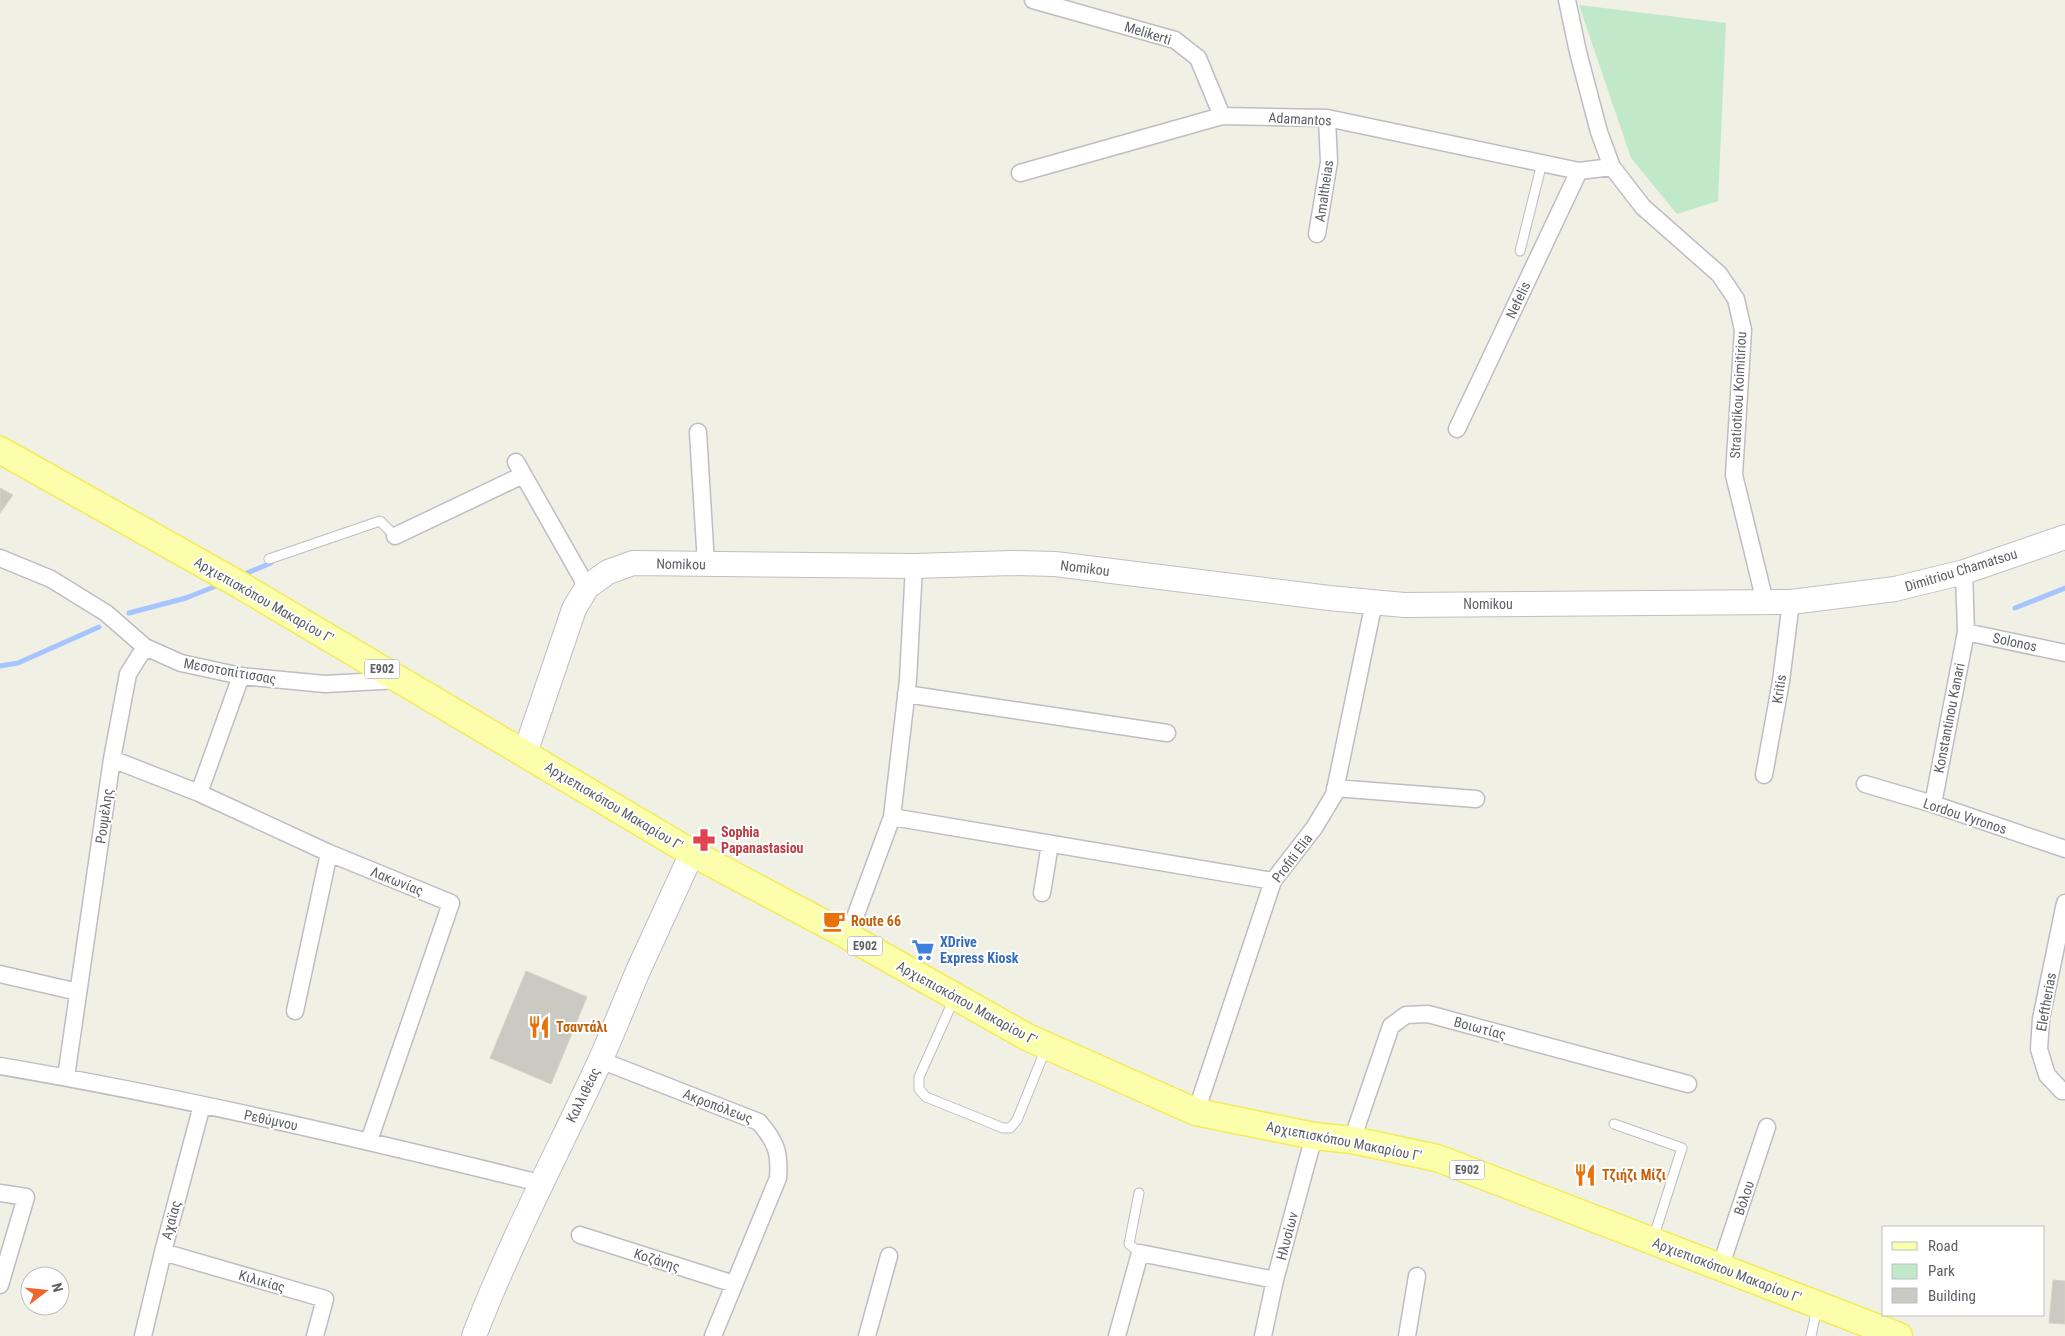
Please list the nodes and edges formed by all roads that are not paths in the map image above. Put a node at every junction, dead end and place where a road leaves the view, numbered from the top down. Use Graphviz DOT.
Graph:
graph roads {
  1 [pos="1033,0"];
  2 [pos="1567,0"];
  3 [pos="1222,116"];
  4 [pos="1328,118"];
  5 [pos="1542,163"];
  6 [pos="1612,167"];
  7 [pos="1579,171"];
  8 [pos="1020,172"];
  9 [pos="1317,234"];
  10 [pos="1520,251"];
  11 [pos="1456,429"];
  12 [pos="698,432"];
  13 [pos="0,450"];
  14 [pos="395,536"];
  15 [pos="2065,537"];
  16 [pos="0,558"];
  17 [pos="269,559"];
  18 [pos="706,564"];
  19 [pos="914,566"];
  20 [pos="1964,572"];
  21 [pos="587,587"];
  22 [pos="1374,602"];
  23 [pos="1765,602"];
  24 [pos="1791,602"];
  25 [pos="1966,632"];
  26 [pos="145,646"];
  27 [pos="2065,653"];
  28 [pos="242,676"];
  29 [pos="400,680"];
  30 [pos="906,694"];
  31 [pos="1167,733"];
  32 [pos="525,753"];
  33 [pos="112,758"];
  34 [pos="1764,775"];
  35 [pos="1865,784"];
  36 [pos="1335,788"];
  37 [pos="199,793"];
  38 [pos="1476,799"];
  39 [pos="1933,804"];
  40 [pos="892,816"];
  41 [pos="1050,844"];
  42 [pos="2065,850"];
  43 [pos="329,853"];
  44 [pos="692,853"];
  45 [pos="1273,881"];
  46 [pos="1042,893"];
  47 [pos="2065,904"];
  48 [pos="848,936"];
  49 [pos="0,974"];
  50 [pos="78,992"];
  51 [pos="956,997"];
  52 [pos="294,1012"];
  53 [pos="1046,1046"];
  54 [pos="600,1060"];
  55 [pos="0,1066"];
  56 [pos="66,1077"];
  57 [pos="1688,1084"];
  58 [pos="2065,1091"];
  59 [pos="202,1105"];
  60 [pos="1196,1112"];
  61 [pos="1614,1124"];
  62 [pos="1767,1127"];
  63 [pos="1314,1136"];
  64 [pos="1352,1140"];
  65 [pos="369,1141"];
  66 [pos="540,1182"];
  67 [pos="0,1193"];
  68 [pos="1139,1193"];
  69 [pos="580,1235"];
  70 [pos="1652,1242"];
  71 [pos="163,1252"];
  72 [pos="1140,1253"];
  73 [pos="889,1256"];
  74 [pos="1720,1268"];
  75 [pos="1416,1276"];
  76 [pos="1275,1280"];
  77 [pos="734,1284"];
  78 [pos="0,1285"];
  79 [pos="1818,1305"];
  80 [pos="143,1336"];
  81 [pos="315,1336"];
  82 [pos="474,1336"];
  83 [pos="713,1336"];
  84 [pos="867,1336"];
  85 [pos="1117,1336"];
  86 [pos="1263,1336"];
  87 [pos="1407,1336"];
  88 [pos="1811,1336"];
  89 [pos="1899,1336"];
  1 -- 3 [label="street, Melikerti"];
  2 -- 6 [label="street, Stratiotikou Koimitiriou"];
  3 -- 4 [label="street, Adamantos"];
  3 -- 8 [label="street, Adamantos"];
  4 -- 5 [label="street, Adamantos"];
  4 -- 9 [label="street, Amaltheias"];
  5 -- 7 [label="street, Adamantos"];
  5 -- 10 [label="lane"];
  6 -- 7 [label="street, Adamantos"];
  6 -- 23 [label="street, Stratiotikou Koimitiriou"];
  7 -- 11 [label="street, Nefelis"];
  12 -- 18 [label="street"];
  13 -- 29 [label="main road, Αρχιεπισκόπου Μακαρίου Γ' / E902"];
  14 -- 17 [label="lane"];
  14 -- 21 [label="street"];
  15 -- 20 [label="street, Dimitriou Chamatsou"];
  16 -- 26 [label="street, Μεσοτοπίτισσας"];
  18 -- 19 [label="street, Nomikou"];
  18 -- 21 [label="street, Nomikou"];
  19 -- 22 [label="street, Nomikou"];
  19 -- 30 [label="street"];
  20 -- 24 [label="street, Dimitriou Chamatsou"];
  20 -- 25 [label="street, Konstantinou Kanari"];
  21 -- 32 [label="street, Nomikou"];
  22 -- 23 [label="street, Nomikou"];
  22 -- 36 [label="street, Profiti Elia"];
  23 -- 24 [label="street, Dimitriou Chamatsou"];
  24 -- 34 [label="street, Kritis"];
  25 -- 27 [label="street, Solonos"];
  25 -- 39 [label="street, Konstantinou Kanari"];
  26 -- 28 [label="street, Μεσοτοπίτισσας"];
  26 -- 33 [label="street, Ρουμέλης"];
  28 -- 29 [label="street, Μεσοτοπίτισσας"];
  28 -- 37 [label="street"];
  29 -- 32 [label="main road, Αρχιεπισκόπου Μακαρίου Γ' / E902"];
  30 -- 31 [label="street"];
  30 -- 40 [label="street"];
  32 -- 44 [label="main road, Αρχιεπισκόπου Μακαρίου Γ' / E902"];
  33 -- 37 [label="street, Λακωνίας"];
  33 -- 50 [label="street, Ρουμέλης"];
  35 -- 39 [label="street, Lordou Vyronos"];
  36 -- 38 [label="street"];
  36 -- 45 [label="street, Profiti Elia"];
  37 -- 43 [label="street, Λακωνίας"];
  39 -- 42 [label="street, Lordou Vyronos"];
  40 -- 41 [label="street"];
  40 -- 48 [label="street"];
  41 -- 45 [label="street"];
  41 -- 46 [label="street"];
  43 -- 52 [label="street"];
  43 -- 65 [label="street, Λακωνίας"];
  44 -- 48 [label="main road, Αρχιεπισκόπου Μακαρίου Γ' / E902"];
  44 -- 54 [label="street, Καλλιθέας"];
  45 -- 60 [label="street, Profiti Elia"];
  47 -- 58 [label="street, Eleftherias"];
  48 -- 51 [label="main road, Αρχιεπισκόπου Μακαρίου Γ' / E902"];
  49 -- 50 [label="street"];
  50 -- 56 [label="street, Ρουμέλης"];
  51 -- 53 [label="main road, Αρχιεπισκόπου Μακαρίου Γ' / E902"];
  51 -- 53 [label="lane"];
  53 -- 60 [label="main road, Αρχιεπισκόπου Μακαρίου Γ' / E902"];
  54 -- 66 [label="street, Καλλιθέας"];
  54 -- 77 [label="street, Ακροπόλεως"];
  55 -- 56 [label="street, Ρεθύμνου"];
  56 -- 59 [label="street, Ρεθύμνου"];
  57 -- 64 [label="street, Βοιωτίας"];
  59 -- 65 [label="street, Ρεθύμνου"];
  59 -- 71 [label="street, Αχαϊας"];
  60 -- 63 [label="main road, Αρχιεπισκόπου Μακαρίου Γ' / E902"];
  61 -- 70 [label="lane"];
  62 -- 74 [label="street, Βόλου"];
  63 -- 64 [label="main road, Αρχιεπισκόπου Μακαρίου Γ' / E902"];
  63 -- 76 [label="street, Ηλυσίων"];
  64 -- 70 [label="main road, Αρχιεπισκόπου Μακαρίου Γ' / E902"];
  65 -- 66 [label="street, Ρεθύμνου"];
  66 -- 82 [label="street, Καλλιθέας"];
  67 -- 78 [label="street"];
  68 -- 72 [label="lane"];
  69 -- 77 [label="street, Κοζάνης"];
  70 -- 74 [label="main road, Αρχιεπισκόπου Μακαρίου Γ' / E902"];
  71 -- 80 [label="street, Αχαϊας"];
  71 -- 81 [label="street, Κιλικίας"];
  72 -- 76 [label="street"];
  72 -- 85 [label="street"];
  73 -- 84 [label="street"];
  74 -- 79 [label="main road, Αρχιεπισκόπου Μακαρίου Γ' / E902"];
  75 -- 87 [label="street"];
  76 -- 86 [label="street, Ηλυσίων"];
  77 -- 83 [label="street, Ακροπόλεως"];
  79 -- 88 [label="lane"];
  79 -- 89 [label="main road, Αρχιεπισκόπου Μακαρίου Γ' / E902"];
}
